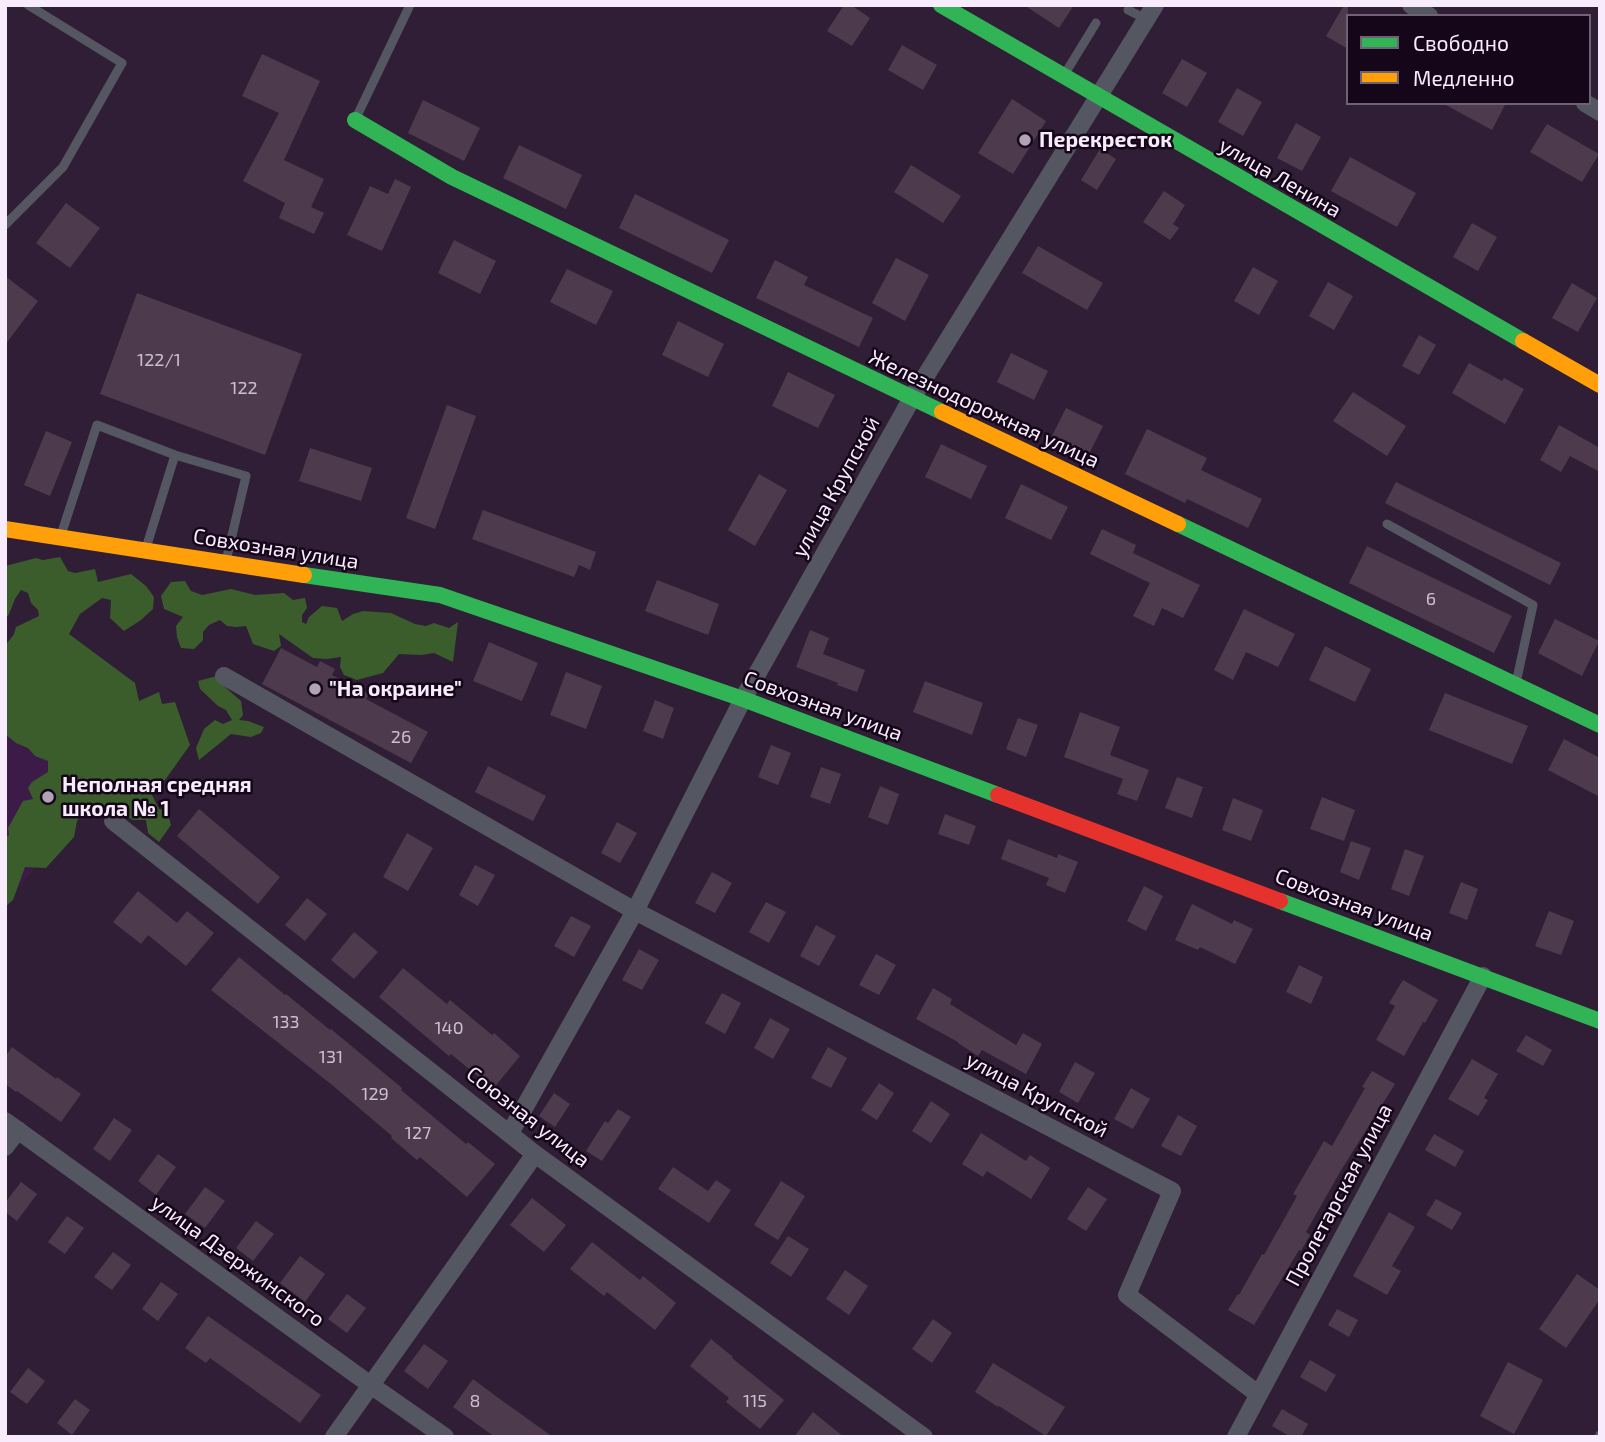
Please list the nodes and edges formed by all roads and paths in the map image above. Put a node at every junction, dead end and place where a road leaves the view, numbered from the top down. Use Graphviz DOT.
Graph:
graph roads {
  1 [pos="28,5"];
  2 [pos="410,5"];
  3 [pos="940,5"];
  4 [pos="1128,10"];
  5 [pos="1151,12"];
  6 [pos="1096,23"];
  7 [pos="1063,77"];
  8 [pos="1099,97"];
  9 [pos="355,120"];
  10 [pos="5,225"];
  11 [pos="1600,385"];
  12 [pos="912,398"];
  13 [pos="175,455"];
  14 [pos="1387,524"];
  15 [pos="5,529"];
  16 [pos="60,537"];
  17 [pos="146,550"];
  18 [pos="225,564"];
  19 [pos="224,676"];
  20 [pos="1515,684"];
  21 [pos="743,699"];
  22 [pos="1600,725"];
  23 [pos="113,821"];
  24 [pos="635,911"];
  25 [pos="1483,976"];
  26 [pos="1600,1021"];
  27 [pos="12,1126"];
  28 [pos="510,1133"];
  29 [pos="5,1147"];
  30 [pos="535,1154"];
  31 [pos="372,1386"];
  32 [pos="1258,1394"];
  33 [pos="334,1437"];
  34 [pos="445,1437"];
  35 [pos="924,1437"];
  36 [pos="1236,1437"];
  1 -- 10 [label="lane"];
  2 -- 9 [label="lane"];
  3 -- 7 [label="street, улица Ленина"];
  4 -- 5 [label="lane"];
  5 -- 8 [label="street, улица Крупской"];
  6 -- 7 [label="lane"];
  7 -- 8 [label="street, улица Ленина"];
  8 -- 11 [label="street, улица Ленина"];
  8 -- 12 [label="street, улица Крупской"];
  9 -- 12 [label="street, Железнодорожная улица"];
  12 -- 20 [label="street, Железнодорожная улица"];
  12 -- 21 [label="street, улица Крупской"];
  13 -- 16 [label="lane"];
  13 -- 17 [label="lane"];
  13 -- 18 [label="lane"];
  14 -- 20 [label="lane"];
  15 -- 16 [label="street, Совхозная улица"];
  16 -- 17 [label="street, Совхозная улица"];
  17 -- 18 [label="street, Совхозная улица"];
  18 -- 21 [label="street, Совхозная улица"];
  19 -- 24 [label="street, улица Крупской"];
  20 -- 22 [label="street, Железнодорожная улица"];
  21 -- 24 [label="street, улица Крупской"];
  21 -- 25 [label="street, Совхозная улица"];
  23 -- 28 [label="street, Союзная улица"];
  24 -- 28 [label="street, улица Крупской"];
  24 -- 32 [label="street, улица Крупской"];
  25 -- 26 [label="street, Совхозная улица"];
  25 -- 32 [label="street, Пролетарская улица"];
  27 -- 29 [label="street"];
  27 -- 31 [label="street, улица Дзержинского"];
  28 -- 30 [label="street, Союзная улица"];
  30 -- 31 [label="street"];
  30 -- 35 [label="street, Союзная улица"];
  31 -- 33 [label="street"];
  31 -- 34 [label="street, улица Дзержинского"];
  32 -- 36 [label="street, Пролетарская улица"];
}
